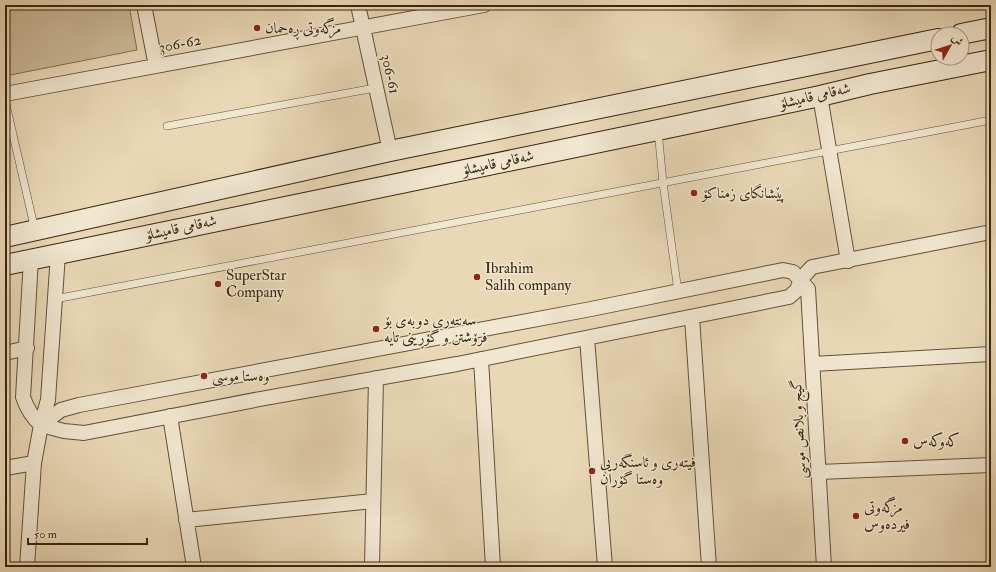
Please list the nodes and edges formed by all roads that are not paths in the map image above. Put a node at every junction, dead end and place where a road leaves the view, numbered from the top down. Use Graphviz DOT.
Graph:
graph roads {
  1 [pos="144,5"];
  2 [pos="358,5"];
  3 [pos="484,5"];
  4 [pos="361,27"];
  5 [pos="991,28"];
  6 [pos="970,32"];
  7 [pos="930,41"];
  8 [pos="862,54"];
  9 [pos="991,60"];
  10 [pos="156,66"];
  11 [pos="870,84"];
  12 [pos="375,88"];
  13 [pos="5,94"];
  14 [pos="820,96"];
  15 [pos="5,100"];
  16 [pos="991,120"];
  17 [pos="167,126"];
  18 [pos="658,130"];
  19 [pos="390,151"];
  20 [pos="829,151"];
  21 [pos="663,183"];
  22 [pos="35,230"];
  23 [pos="991,232"];
  24 [pos="5,237"];
  25 [pos="58,254"];
  26 [pos="31,259"];
  27 [pos="848,260"];
  28 [pos="5,265"];
  29 [pos="804,284"];
  30 [pos="678,291"];
  31 [pos="55,299"];
  32 [pos="692,317"];
  33 [pos="587,338"];
  34 [pos="27,348"];
  35 [pos="5,352"];
  36 [pos="991,354"];
  37 [pos="481,359"];
  38 [pos="813,364"];
  39 [pos="376,378"];
  40 [pos="170,416"];
  41 [pos="42,425"];
  42 [pos="34,463"];
  43 [pos="991,465"];
  44 [pos="5,468"];
  45 [pos="819,472"];
  46 [pos="373,502"];
  47 [pos="186,520"];
  48 [pos="27,567"];
  49 [pos="194,567"];
  50 [pos="372,567"];
  51 [pos="493,567"];
  52 [pos="605,567"];
  53 [pos="709,567"];
  54 [pos="824,567"];
  1 -- 10 [label="street"];
  2 -- 4 [label="street, 306-61"];
  3 -- 4 [label="street, 306-62"];
  4 -- 10 [label="street, 306-62"];
  4 -- 12 [label="street, 306-61"];
  5 -- 6 [label="street"];
  7 -- 8 [label="street, شەقامی قامیشلۆ"];
  8 -- 11 [label="street"];
  8 -- 19 [label="street, شەقامی قامیشلۆ"];
  9 -- 11 [label="street, شەقامی قامیشلۆ"];
  10 -- 13 [label="street, 306-62"];
  11 -- 14 [label="street, شەقامی قامیشلۆ"];
  12 -- 17 [label="lane"];
  12 -- 19 [label="street, 306-61"];
  14 -- 18 [label="street, شەقامی قامیشلۆ"];
  14 -- 20 [label="street"];
  15 -- 22 [label="lane"];
  16 -- 20 [label="lane"];
  18 -- 21 [label="lane"];
  18 -- 25 [label="street, شەقامی قامیشلۆ"];
  19 -- 22 [label="street, شەقامی قامیشلۆ"];
  20 -- 21 [label="lane"];
  20 -- 27 [label="street"];
  21 -- 30 [label="lane"];
  21 -- 31 [label="lane"];
  22 -- 24 [label="street, شەقامی قامیشلۆ"];
  23 -- 27 [label="street"];
  25 -- 26 [label="street, شەقامی قامیشلۆ"];
  25 -- 31 [label="street"];
  26 -- 28 [label="street, شەقامی قامیشلۆ"];
  26 -- 34 [label="street"];
  27 -- 29 [label="street"];
  29 -- 30 [label="street"];
  29 -- 32 [label="street"];
  29 -- 38 [label="street, گيج و بلانص موسى"];
  30 -- 41 [label="street"];
  31 -- 41 [label="street"];
  32 -- 33 [label="street"];
  32 -- 53 [label="street"];
  33 -- 37 [label="street"];
  33 -- 52 [label="street"];
  34 -- 35 [label="street"];
  34 -- 41 [label="street"];
  36 -- 38 [label="street"];
  37 -- 39 [label="street"];
  37 -- 51 [label="street"];
  38 -- 45 [label="street, گيج و بلانص موسى"];
  39 -- 40 [label="street"];
  39 -- 46 [label="street"];
  40 -- 41 [label="street"];
  40 -- 47 [label="street"];
  41 -- 42 [label="street"];
  42 -- 44 [label="street"];
  42 -- 48 [label="street"];
  43 -- 45 [label="street"];
  45 -- 54 [label="street, گيج و بلانص موسى"];
  46 -- 47 [label="street"];
  46 -- 50 [label="street"];
  47 -- 49 [label="street"];
}
